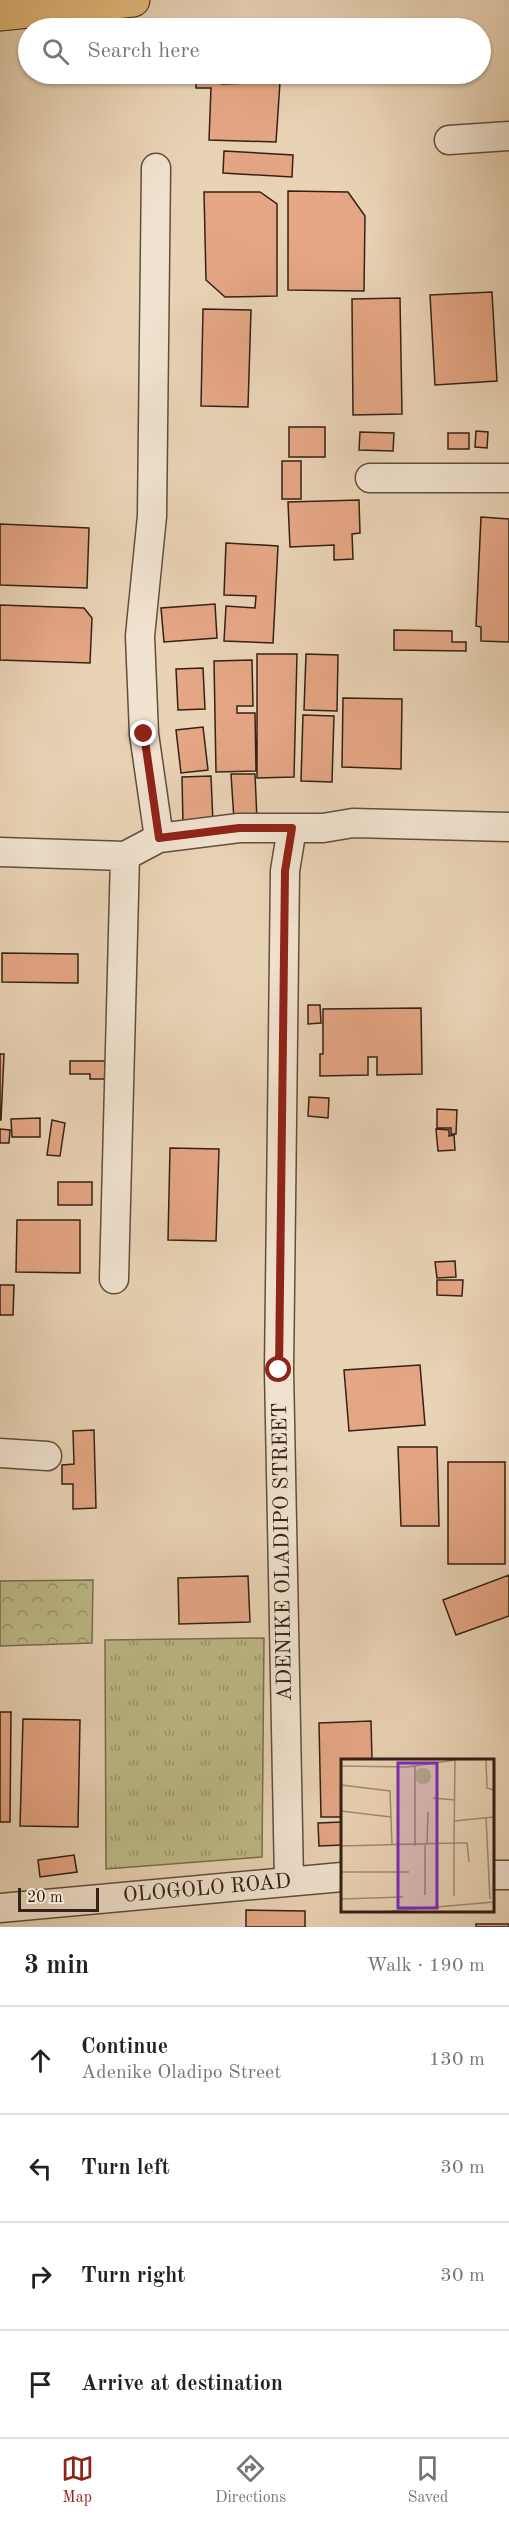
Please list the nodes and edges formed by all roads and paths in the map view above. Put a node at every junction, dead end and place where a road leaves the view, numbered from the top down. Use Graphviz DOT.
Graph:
graph roads {
  1 [pos="133,0"];
  2 [pos="0,14"];
  3 [pos="509,136"];
  4 [pos="449,140"];
  5 [pos="156,168"];
  6 [pos="370,478"];
  7 [pos="509,478"];
  8 [pos="509,827"];
  9 [pos="292,828"];
  10 [pos="159,838"];
  11 [pos="0,852"];
  12 [pos="125,855"];
  13 [pos="114,1279"];
  14 [pos="0,1454"];
  15 [pos="47,1456"];
  16 [pos="341,1877"];
  17 [pos="289,1881"];
  18 [pos="0,1908"];
  1 -- 2 [label="highway"];
  3 -- 4 [label="street"];
  5 -- 10 [label="street"];
  6 -- 7 [label="street"];
  8 -- 9 [label="street"];
  9 -- 10 [label="street"];
  9 -- 17 [label="street, ADENIKE OLADIPO STREET"];
  10 -- 12 [label="street"];
  11 -- 12 [label="street"];
  12 -- 13 [label="street"];
  14 -- 15 [label="street"];
  16 -- 17 [label="street, OLOGOLO ROAD"];
  17 -- 18 [label="street, OLOGOLO ROAD"];
}
